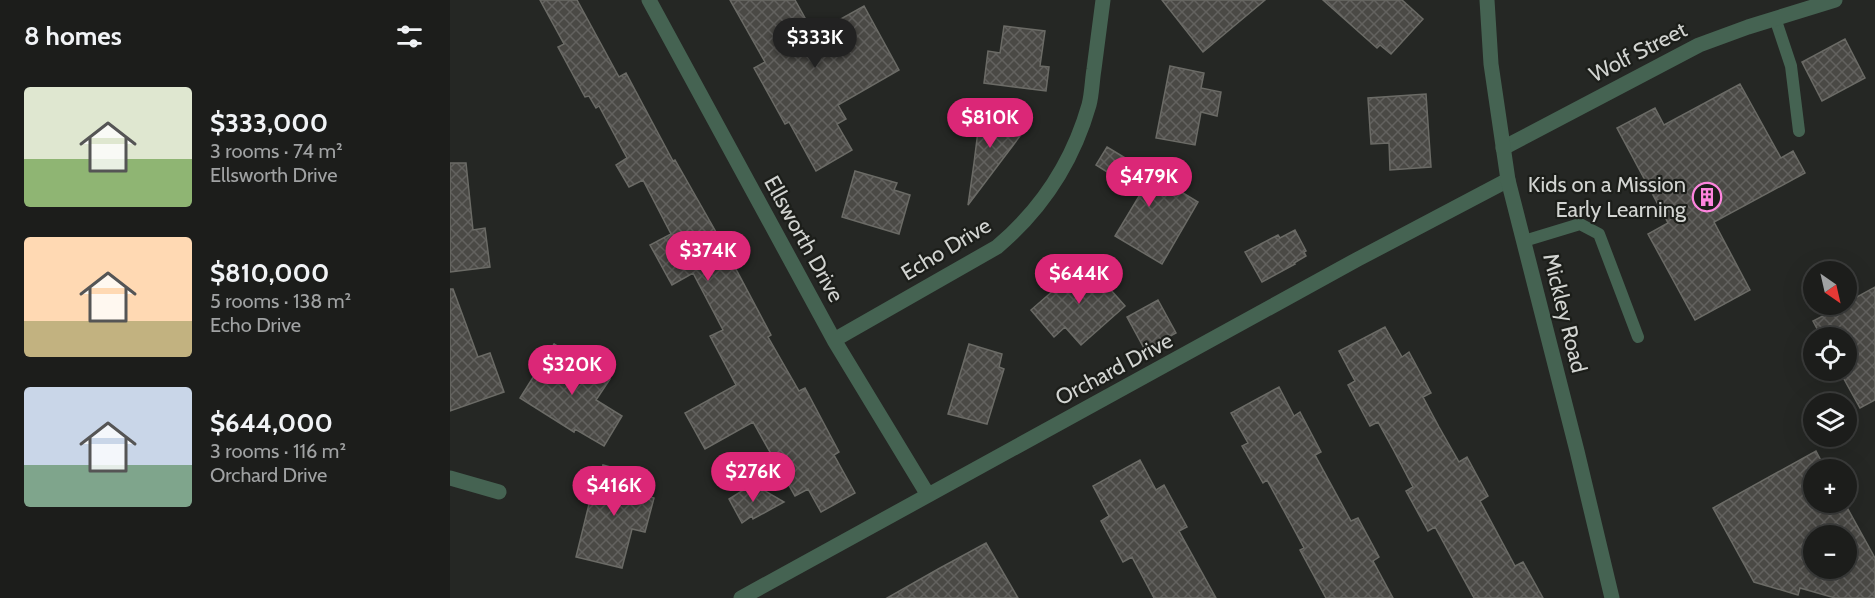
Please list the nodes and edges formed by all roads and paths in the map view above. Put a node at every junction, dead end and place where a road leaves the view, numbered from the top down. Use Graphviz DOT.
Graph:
graph roads {
  1 [pos="649,0"];
  2 [pos="1102,0"];
  3 [pos="1487,0"];
  4 [pos="1835,0"];
  5 [pos="1775,18"];
  6 [pos="1799,131"];
  7 [pos="1503,148"];
  8 [pos="1508,180"];
  9 [pos="1524,241"];
  10 [pos="1638,337"];
  11 [pos="834,340"];
  12 [pos="450,478"];
  13 [pos="498,492"];
  14 [pos="928,495"];
  15 [pos="741,598"];
  16 [pos="1612,598"];
  1 -- 11 [label="street, Ellsworth Drive"];
  2 -- 11 [label="street, Echo Drive"];
  3 -- 7 [label="street, Mickley Road"];
  4 -- 5 [label="street, Wolf Street"];
  5 -- 6 [label="lane"];
  5 -- 7 [label="street, Wolf Street"];
  7 -- 8 [label="street, Mickley Road"];
  8 -- 9 [label="street, Mickley Road"];
  8 -- 14 [label="street, Orchard Drive"];
  9 -- 10 [label="lane"];
  9 -- 16 [label="street, Mickley Road"];
  11 -- 14 [label="street, Ellsworth Drive"];
  12 -- 13 [label="street"];
  14 -- 15 [label="street, Orchard Drive"];
}
